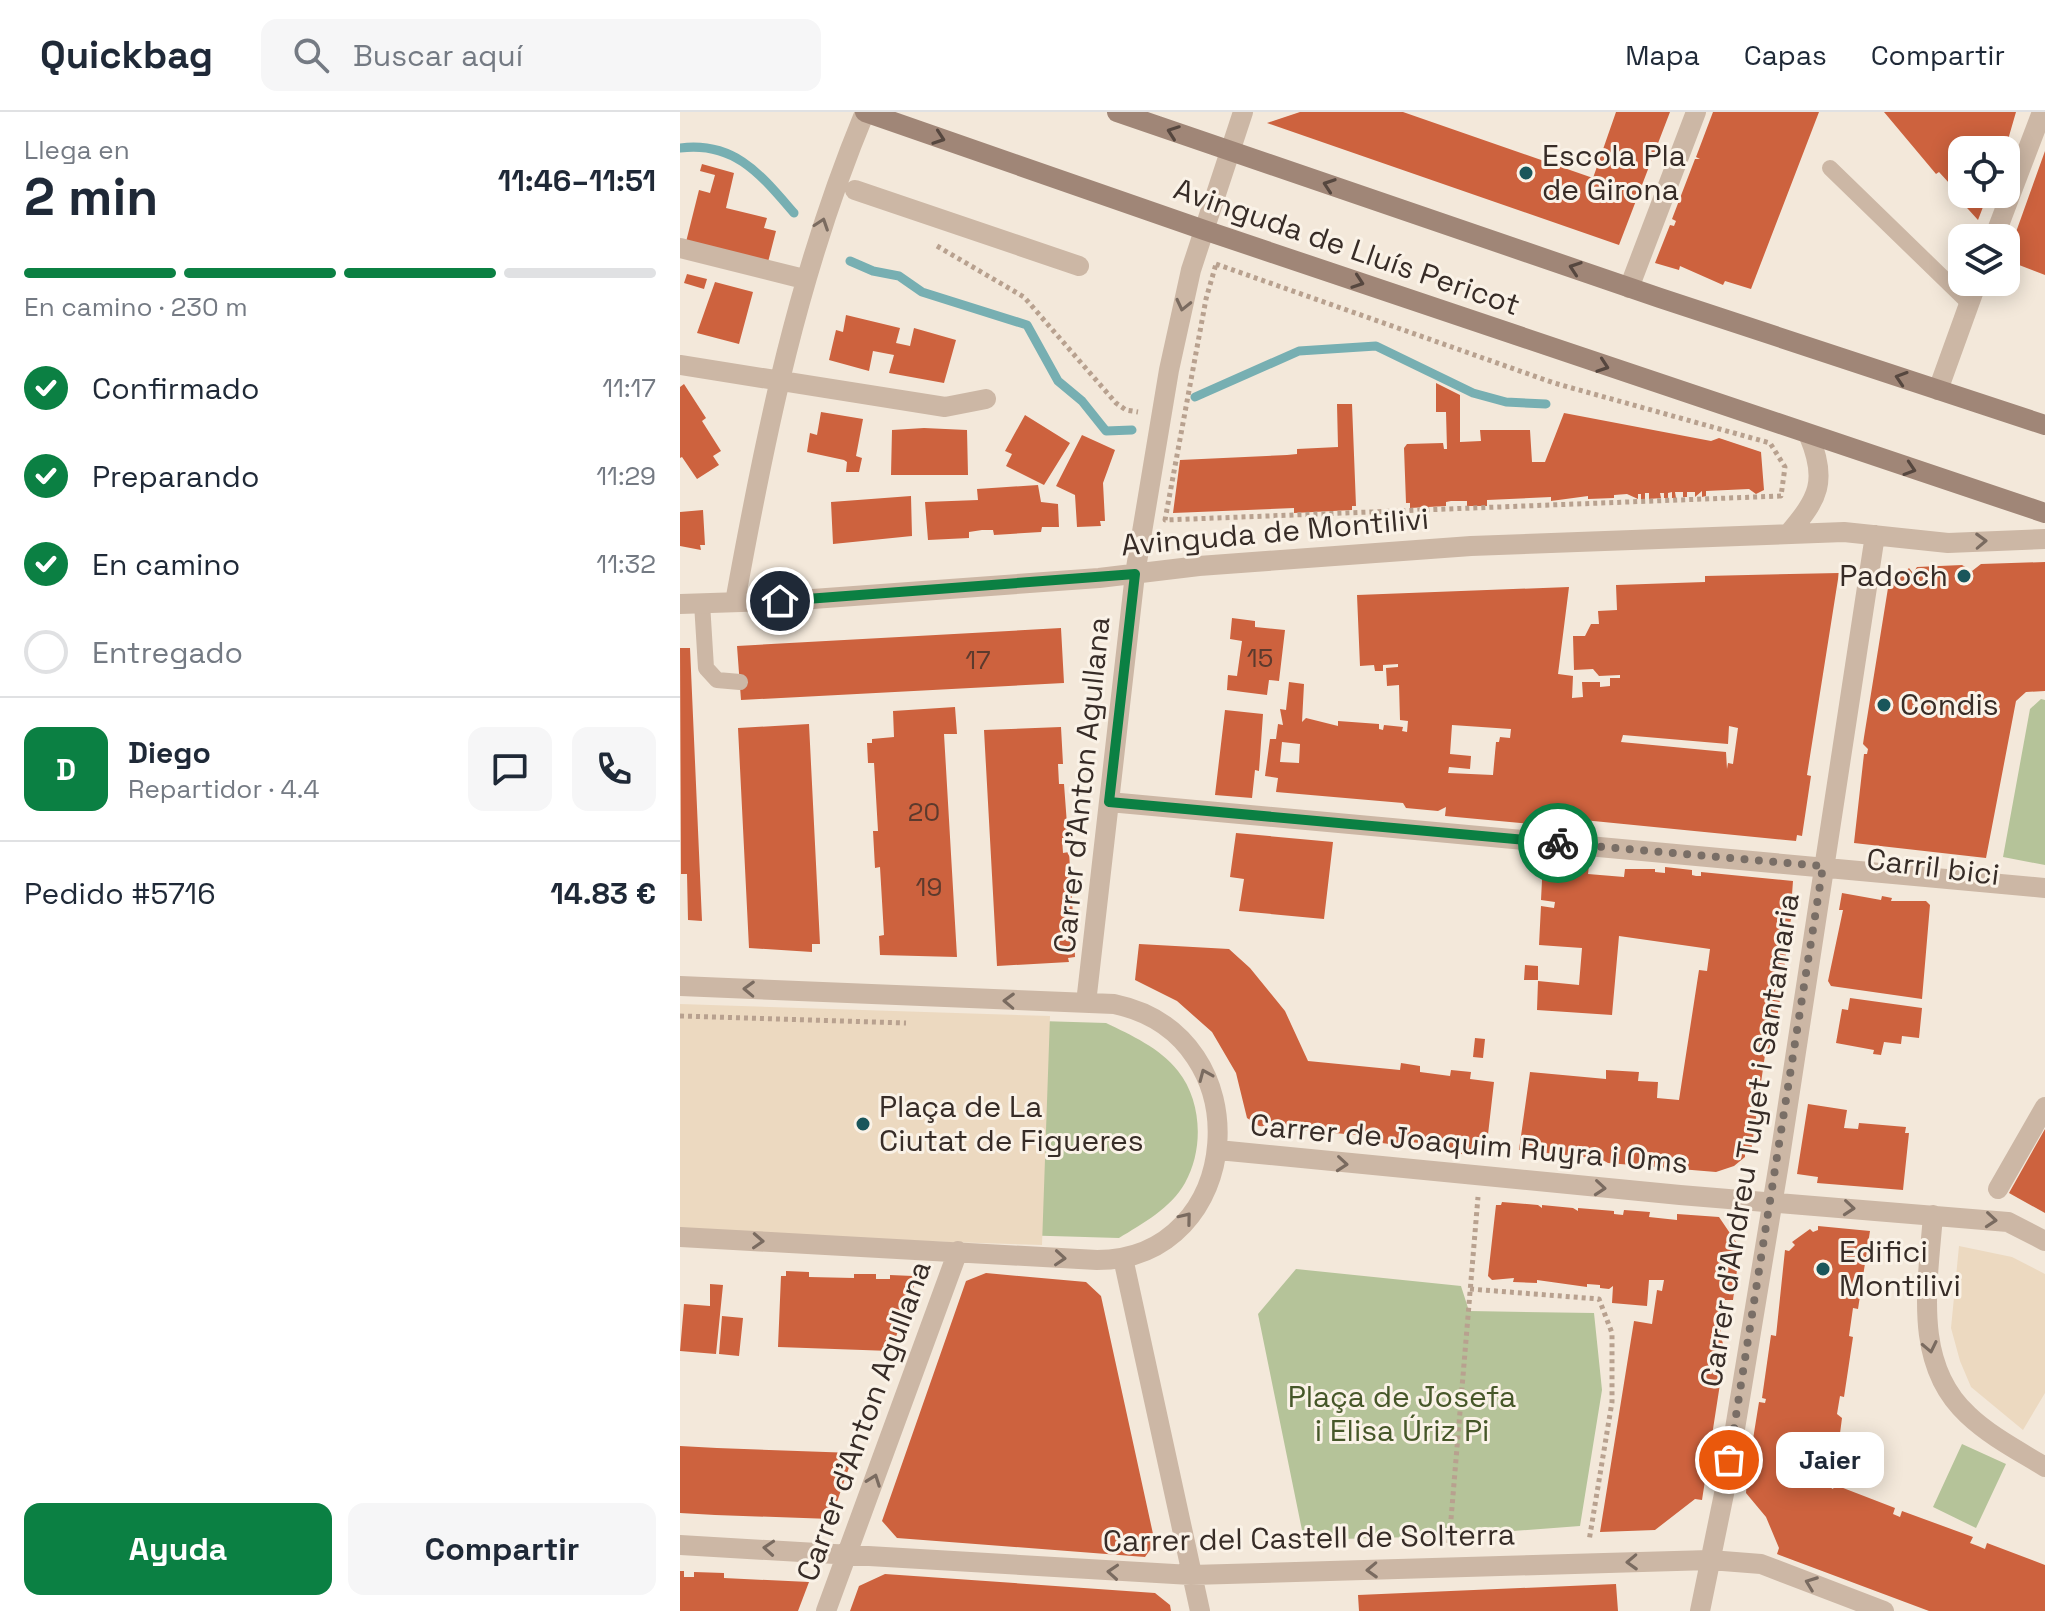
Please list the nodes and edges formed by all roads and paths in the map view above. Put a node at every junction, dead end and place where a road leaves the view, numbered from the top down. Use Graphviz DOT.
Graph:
graph roads {
  1 [pos="865,112"];
  2 [pos="1117,112"];
  3 [pos="1243,112"];
  4 [pos="1696,112"];
  5 [pos="2042,112"];
  6 [pos="1230,151"];
  7 [pos="1830,168"];
  8 [pos="855,190"];
  9 [pos="1999,224"];
  10 [pos="1204,230"];
  11 [pos="934,244"];
  12 [pos="680,248"];
  13 [pos="1079,266"];
  14 [pos="804,279"];
  15 [pos="1629,288"];
  16 [pos="1972,296"];
  17 [pos="1969,303"];
  18 [pos="680,365"];
  19 [pos="777,380"];
  20 [pos="1938,390"];
  21 [pos="986,399"];
  22 [pos="1138,412"];
  23 [pos="2045,425"];
  24 [pos="1809,436"];
  25 [pos="1781,496"];
  26 [pos="2045,513"];
  27 [pos="1789,533"];
  28 [pos="1875,535"];
  29 [pos="2045,539"];
  30 [pos="1135,574"];
  31 [pos="735,602"];
  32 [pos="702,603"];
  33 [pos="680,604"];
  34 [pos="740,682"];
  35 [pos="1109,802"];
  36 [pos="1823,866"];
  37 [pos="2045,888"];
  38 [pos="680,986"];
  39 [pos="1086,1003"];
  40 [pos="680,1016"];
  41 [pos="911,1023"];
  42 [pos="2045,1107"];
  43 [pos="1218,1150"];
  44 [pos="1479,1184"];
  45 [pos="1998,1189"];
  46 [pos="1772,1202"];
  47 [pos="1933,1215"];
  48 [pos="680,1237"];
  49 [pos="2045,1241"];
  50 [pos="958,1251"];
  51 [pos="1123,1258"];
  52 [pos="1470,1289"];
  53 [pos="2045,1467"];
  54 [pos="1589,1541"];
  55 [pos="1449,1543"];
  56 [pos="680,1545"];
  57 [pos="847,1554"];
  58 [pos="1710,1560"];
  59 [pos="1191,1575"];
  60 [pos="826,1611"];
  61 [pos="1200,1611"];
  62 [pos="1700,1611"];
  63 [pos="1884,1611"];
  1 -- 10 [label="street, Avinguda de Lluís Pericot, one-way"];
  14 -- 1 [label="street, one-way"];
  6 -- 2 [label="street, Avinguda de Lluís Pericot, one-way"];
  3 -- 6 [label="street, Carrer d'Anton Agullana"];
  4 -- 15 [label="street"];
  5 -- 9 [label="street"];
  6 -- 10 [label="street, Carrer d'Anton Agullana"];
  15 -- 6 [label="street, Avinguda de Lluís Pericot, one-way"];
  7 -- 17 [label="lane"];
  8 -- 13 [label="street"];
  10 -- 24 [label="street, Avinguda de Lluís Pericot, one-way"];
  10 -- 30 [label="street, Carrer d'Anton Agullana, one-way"];
  11 -- 22 [label="path"];
  12 -- 14 [label="street"];
  14 -- 19 [label="street"];
  20 -- 15 [label="street, Avinguda de Lluís Pericot, one-way"];
  16 -- 17 [label="street"];
  17 -- 20 [label="street"];
  18 -- 19 [label="street"];
  19 -- 21 [label="street"];
  19 -- 31 [label="street"];
  20 -- 23 [label="street, Avinguda de Lluís Pericot"];
  24 -- 26 [label="street, Avinguda de Lluís Pericot, one-way"];
  24 -- 27 [label="street"];
  25 -- 25 [label="path"];
  27 -- 28 [label="street, Avinguda de Montilivi"];
  27 -- 30 [label="street, Avinguda de Montilivi"];
  28 -- 29 [label="street, one-way"];
  28 -- 36 [label="street, Carrer d'Andreu Tuyet i Santamaria"];
  30 -- 31 [label="street, Avinguda de Montilivi"];
  30 -- 35 [label="street, Carrer d'Anton Agullana"];
  31 -- 32 [label="street, Avinguda de Montilivi"];
  32 -- 33 [label="street, Avinguda de Montilivi"];
  32 -- 34 [label="lane"];
  35 -- 36 [label="street"];
  35 -- 39 [label="street, Carrer d'Anton Agullana"];
  36 -- 37 [label="street"];
  36 -- 46 [label="street, Carrer d'Andreu Tuyet i Santamaria"];
  39 -- 38 [label="street, one-way"];
  43 -- 39 [label="street, one-way"];
  40 -- 41 [label="path"];
  42 -- 45 [label="street"];
  43 -- 46 [label="street, Carrer de Joaquim Ruyra i Oms, one-way"];
  51 -- 43 [label="street, one-way"];
  44 -- 52 [label="path"];
  46 -- 47 [label="street, Carrer de Joaquim Ruyra i Oms, one-way"];
  46 -- 58 [label="street, Carrer d'Andreu Tuyet i Santamaria"];
  47 -- 49 [label="street, Carrer de Joaquim Ruyra i Oms, one-way"];
  47 -- 53 [label="street, one-way"];
  48 -- 50 [label="street, one-way"];
  50 -- 51 [label="street, one-way"];
  57 -- 50 [label="street, Carrer d'Anton Agullana, one-way"];
  51 -- 59 [label="street"];
  52 -- 54 [label="path"];
  52 -- 55 [label="path"];
  57 -- 56 [label="street, Carrer del Castell de Solterra, one-way"];
  59 -- 57 [label="street, Carrer del Castell de Solterra, one-way"];
  57 -- 60 [label="street, Carrer d'Anton Agullana"];
  58 -- 59 [label="street, Carrer del Castell de Solterra, one-way"];
  58 -- 62 [label="street, Carrer d'Andreu Tuyet i Santamaria"];
  63 -- 58 [label="street, Carrer del Castell de Solterra, one-way"];
  59 -- 61 [label="street"];
}
